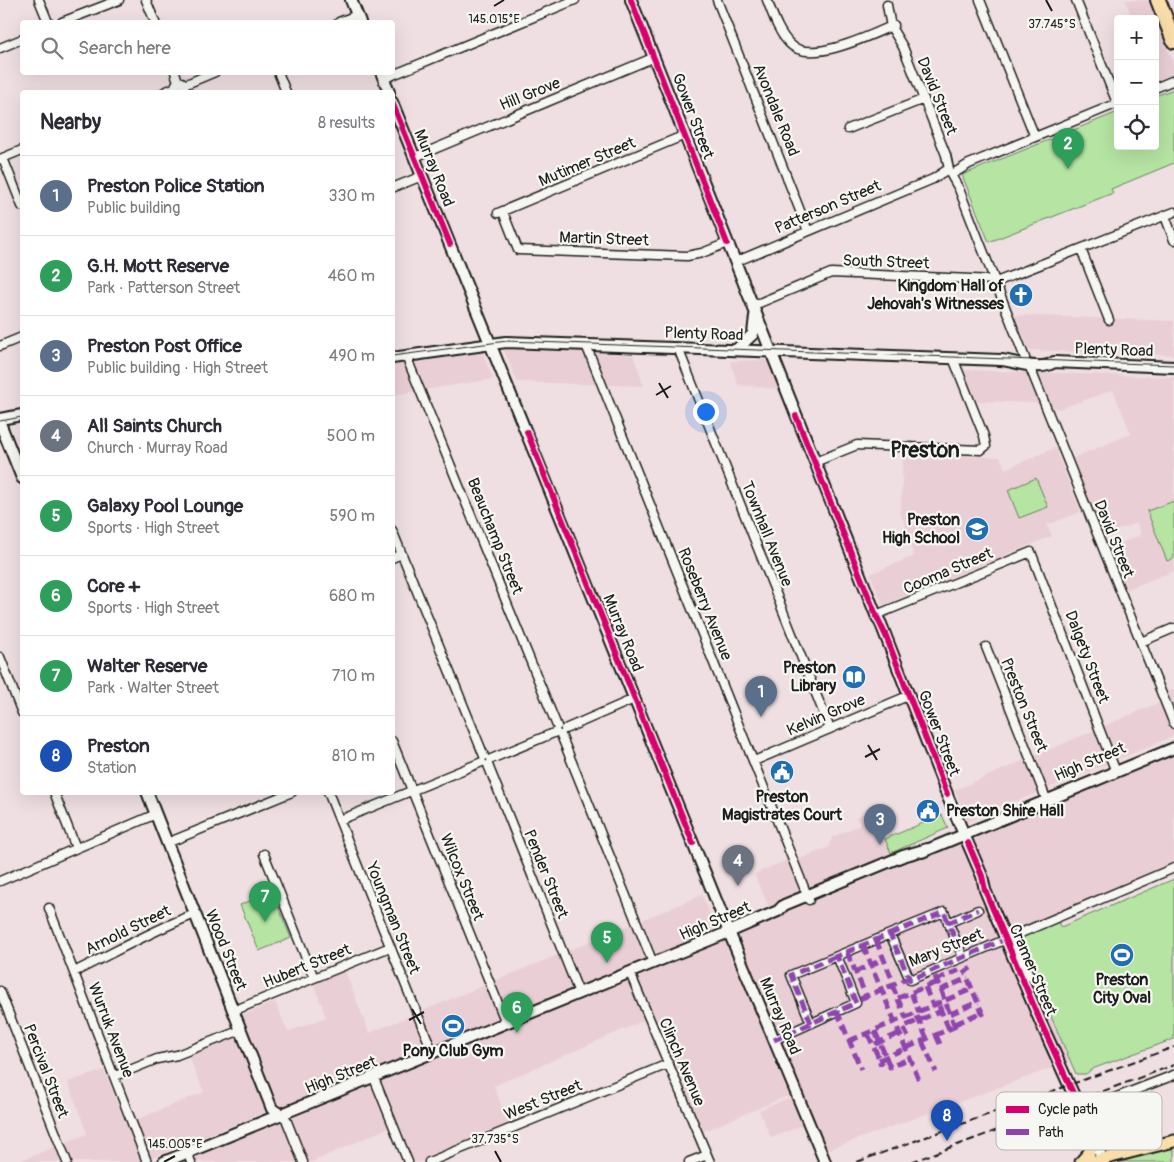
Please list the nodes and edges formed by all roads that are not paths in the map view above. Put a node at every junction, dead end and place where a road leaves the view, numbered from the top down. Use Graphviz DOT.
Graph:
graph roads {
  1 [pos="39,0"];
  2 [pos="118,0"];
  3 [pos="146,0"];
  4 [pos="352,0"];
  5 [pos="575,0"];
  6 [pos="631,0"];
  7 [pos="717,0"];
  8 [pos="767,0"];
  9 [pos="980,0"];
  10 [pos="1076,0"];
  11 [pos="1158,0"];
  12 [pos="886,3"];
  13 [pos="359,19"];
  14 [pos="47,20"];
  15 [pos="67,20"];
  16 [pos="154,20"];
  17 [pos="892,26"];
  18 [pos="20,40"];
  19 [pos="1174,41"];
  20 [pos="0,48"];
  21 [pos="655,57"];
  22 [pos="395,71"];
  23 [pos="175,75"];
  24 [pos="208,75"];
  25 [pos="279,75"];
  26 [pos="382,76"];
  27 [pos="1174,80"];
  28 [pos="1159,86"];
  29 [pos="181,87"];
  30 [pos="285,90"];
  31 [pos="388,90"];
  32 [pos="1114,95"];
  33 [pos="924,99"];
  34 [pos="1114,104"];
  35 [pos="395,109"];
  36 [pos="848,129"];
  37 [pos="685,135"];
  38 [pos="1035,137"];
  39 [pos="20,151"];
  40 [pos="415,157"];
  41 [pos="2,159"];
  42 [pos="952,171"];
  43 [pos="422,176"];
  44 [pos="395,187"];
  45 [pos="20,201"];
  46 [pos="501,212"];
  47 [pos="1174,212"];
  48 [pos="1165,216"];
  49 [pos="808,231"];
  50 [pos="1174,240"];
  51 [pos="727,243"];
  52 [pos="1081,249"];
  53 [pos="735,262"];
  54 [pos="996,281"];
  55 [pos="753,308"];
  56 [pos="1109,320"];
  57 [pos="20,338"];
  58 [pos="490,343"];
  59 [pos="586,345"];
  60 [pos="0,346"];
  61 [pos="678,348"];
  62 [pos="736,350"];
  63 [pos="770,352"];
  64 [pos="406,356"];
  65 [pos="395,358"];
  66 [pos="953,358"];
  67 [pos="1027,361"];
  68 [pos="1174,367"];
  69 [pos="20,416"];
  70 [pos="0,421"];
  71 [pos="814,462"];
  72 [pos="20,473"];
  73 [pos="395,537"];
  74 [pos="1031,552"];
  75 [pos="402,554"];
  76 [pos="395,557"];
  77 [pos="876,615"];
  78 [pos="1174,628"];
  79 [pos="1141,642"];
  80 [pos="986,647"];
  81 [pos="0,657"];
  82 [pos="908,696"];
  83 [pos="634,699"];
  84 [pos="20,708"];
  85 [pos="1174,724"];
  86 [pos="830,729"];
  87 [pos="560,731"];
  88 [pos="1174,743"];
  89 [pos="395,748"];
  90 [pos="1174,748"];
  91 [pos="486,761"];
  92 [pos="754,761"];
  93 [pos="1116,770"];
  94 [pos="413,790"];
  95 [pos="55,795"];
  96 [pos="148,795"];
  97 [pos="285,795"];
  98 [pos="329,795"];
  99 [pos="1046,799"];
  100 [pos="156,814"];
  101 [pos="340,820"];
  102 [pos="964,833"];
  103 [pos="167,843"];
  104 [pos="76,848"];
  105 [pos="264,854"];
  106 [pos="1174,868"];
  107 [pos="0,881"];
  108 [pos="808,898"];
  109 [pos="49,908"];
  110 [pos="978,910"];
  111 [pos="195,914"];
  112 [pos="948,923"];
  113 [pos="728,932"];
  114 [pos="890,934"];
  115 [pos="1008,938"];
  116 [pos="390,947"];
  117 [pos="837,956"];
  118 [pos="963,957"];
  119 [pos="653,963"];
  120 [pos="74,972"];
  121 [pos="630,973"];
  122 [pos="314,978"];
  123 [pos="0,990"];
  124 [pos="579,993"];
  125 [pos="233,1011"];
  126 [pos="506,1023"];
  127 [pos="811,1023"];
  128 [pos="241,1030"];
  129 [pos="774,1040"];
  130 [pos="433,1053"];
  131 [pos="668,1064"];
  132 [pos="1174,1075"];
  133 [pos="115,1076"];
  134 [pos="374,1078"];
  135 [pos="1072,1092"];
  136 [pos="1126,1092"];
  137 [pos="281,1115"];
  138 [pos="1090,1150"];
  139 [pos="1140,1150"];
  140 [pos="189,1157"];
  141 [pos="708,1158"];
  142 [pos="823,1161"];
  143 [pos="1099,1161"];
  144 [pos="67,1162"];
  145 [pos="147,1162"];
  146 [pos="164,1162"];
  147 [pos="303,1162"];
  148 [pos="408,1162"];
  149 [pos="429,1162"];
  150 [pos="689,1162"];
  151 [pos="1081,1162"];
  1 -- 14 [label="street"];
  2 -- 15 [label="street"];
  3 -- 16 [label="street"];
  4 -- 13 [label="main road"];
  5 -- 22 [label="street"];
  6 -- 21 [label="main road, Gower Street"];
  7 -- 49 [label="street, Avondale Road"];
  8 -- 17 [label="street"];
  9 -- 38 [label="street"];
  10 -- 32 [label="street"];
  11 -- 19 [label="highway"];
  12 -- 17 [label="street, David Street"];
  17 -- 33 [label="street, David Street"];
  18 -- 20 [label="street"];
  21 -- 37 [label="main road, Gower Street"];
  21 -- 40 [label="street, Hill Grove"];
  23 -- 29 [label="street"];
  24 -- 29 [label="street"];
  25 -- 30 [label="street"];
  26 -- 31 [label="main road"];
  27 -- 28 [label="street"];
  33 -- 36 [label="street"];
  33 -- 42 [label="street, David Street"];
  34 -- 38 [label="street, Patterson Street"];
  35 -- 40 [label="main road, Murray Road"];
  37 -- 46 [label="street, Mutimer Street"];
  37 -- 51 [label="main road, Gower Street"];
  38 -- 42 [label="street, Patterson Street"];
  39 -- 41 [label="street"];
  40 -- 43 [label="main road, Murray Road"];
  41 -- 45 [label="street"];
  42 -- 49 [label="street, Patterson Street"];
  42 -- 54 [label="street, David Street"];
  43 -- 44 [label="street"];
  43 -- 58 [label="main road, Murray Road"];
  46 -- 51 [label="street, Martin Street"];
  47 -- 48 [label="street, South Street"];
  48 -- 50 [label="street"];
  48 -- 52 [label="street, South Street"];
  49 -- 53 [label="street, Patterson Street"];
  51 -- 53 [label="main road, Gower Street"];
  52 -- 54 [label="street, South Street"];
  52 -- 56 [label="street"];
  53 -- 55 [label="main road, Gower Street"];
  54 -- 55 [label="street, South Street"];
  54 -- 67 [label="street, David Street"];
  55 -- 62 [label="main road"];
  55 -- 63 [label="main road, Gower Street"];
  57 -- 60 [label="street"];
  58 -- 59 [label="main road, Plenty Road"];
  58 -- 64 [label="main road, Plenty Road"];
  58 -- 83 [label="main road, Murray Road"];
  59 -- 61 [label="main road, Plenty Road"];
  59 -- 92 [label="street, Roseberry Avenue"];
  61 -- 62 [label="main road, Plenty Road"];
  61 -- 86 [label="street, Townhall Avenue"];
  62 -- 63 [label="main road, Plenty Road"];
  63 -- 66 [label="main road, Plenty Road"];
  63 -- 71 [label="main road, Gower Street"];
  64 -- 65 [label="main road, Plenty Road"];
  64 -- 87 [label="street, Beauchamp Street"];
  66 -- 67 [label="main road, Plenty Road"];
  66 -- 71 [label="street"];
  67 -- 68 [label="main road, Plenty Road"];
  67 -- 79 [label="street, David Street"];
  69 -- 70 [label="main road"];
  70 -- 72 [label="main road"];
  71 -- 77 [label="main road, Gower Street"];
  73 -- 75 [label="street, Pender Street"];
  74 -- 77 [label="street, Cooma Street"];
  74 -- 93 [label="street, Dalgety Street"];
  75 -- 76 [label="street"];
  75 -- 91 [label="street, Pender Street"];
  77 -- 82 [label="main road, Gower Street"];
  78 -- 79 [label="street"];
  79 -- 85 [label="street, David Street"];
  80 -- 99 [label="street, Preston Street"];
  81 -- 84 [label="street"];
  82 -- 86 [label="street, Kelvin Grove"];
  82 -- 102 [label="main road, Gower Street"];
  83 -- 87 [label="street"];
  83 -- 113 [label="main road, Murray Road"];
  86 -- 92 [label="street, Kelvin Grove"];
  87 -- 91 [label="street"];
  87 -- 119 [label="street, Beauchamp Street"];
  88 -- 93 [label="main road, High Street"];
  89 -- 94 [label="street, Wilcox Street"];
  90 -- 93 [label="main road, High Street"];
  91 -- 94 [label="street"];
  91 -- 124 [label="street, Pender Street"];
  92 -- 108 [label="street, Roseberry Avenue"];
  93 -- 99 [label="main road, High Street"];
  94 -- 101 [label="street"];
  94 -- 126 [label="street, Wilcox Street"];
  95 -- 104 [label="street"];
  96 -- 100 [label="main road, Wood Street"];
  97 -- 103 [label="street"];
  98 -- 101 [label="street, Youngman Street"];
  99 -- 102 [label="main road, High Street"];
  100 -- 103 [label="main road, Wood Street"];
  100 -- 104 [label="street"];
  101 -- 116 [label="street, Youngman Street"];
  102 -- 108 [label="main road, High Street"];
  102 -- 115 [label="main road, Cramer Street"];
  103 -- 111 [label="main road, Wood Street"];
  104 -- 107 [label="street"];
  105 -- 122 [label="street"];
  106 -- 115 [label="street, Mary Street"];
  108 -- 113 [label="main road, High Street"];
  109 -- 120 [label="street, Wurruk Avenue"];
  110 -- 112 [label="street"];
  111 -- 120 [label="street, Arnold Street"];
  111 -- 125 [label="main road, Wood Street"];
  112 -- 114 [label="street"];
  112 -- 118 [label="street"];
  113 -- 119 [label="main road, High Street"];
  113 -- 129 [label="main road, Murray Road"];
  114 -- 117 [label="street"];
  114 -- 118 [label="street, Mary Street"];
  115 -- 118 [label="street, Mary Street"];
  115 -- 135 [label="main road, Cramer Street"];
  116 -- 122 [label="street, Hubert Street"];
  116 -- 130 [label="street, Youngman Street"];
  117 -- 127 [label="street"];
  117 -- 127 [label="street"];
  119 -- 121 [label="main road, High Street"];
  120 -- 133 [label="street, Wurruk Avenue"];
  121 -- 124 [label="main road, High Street"];
  121 -- 131 [label="street, Clinch Avenue"];
  122 -- 125 [label="street, Hubert Street"];
  123 -- 144 [label="street, Percival Street"];
  124 -- 126 [label="main road, High Street"];
  125 -- 128 [label="main road, Wood Street"];
  126 -- 130 [label="main road, High Street"];
  127 -- 129 [label="street"];
  128 -- 133 [label="street"];
  128 -- 137 [label="main road, Wood Street"];
  129 -- 142 [label="main road, Murray Road"];
  130 -- 134 [label="main road, High Street"];
  131 -- 141 [label="street, Clinch Avenue"];
  131 -- 149 [label="street, West Street"];
  132 -- 136 [label="street"];
  133 -- 145 [label="street, Wurruk Avenue"];
  134 -- 137 [label="main road, High Street"];
  134 -- 148 [label="street"];
  137 -- 140 [label="main road, High Street"];
  137 -- 147 [label="street"];
  138 -- 151 [label="main road"];
  139 -- 143 [label="main road"];
  140 -- 146 [label="main road, High Street"];
  141 -- 150 [label="street"];
}
